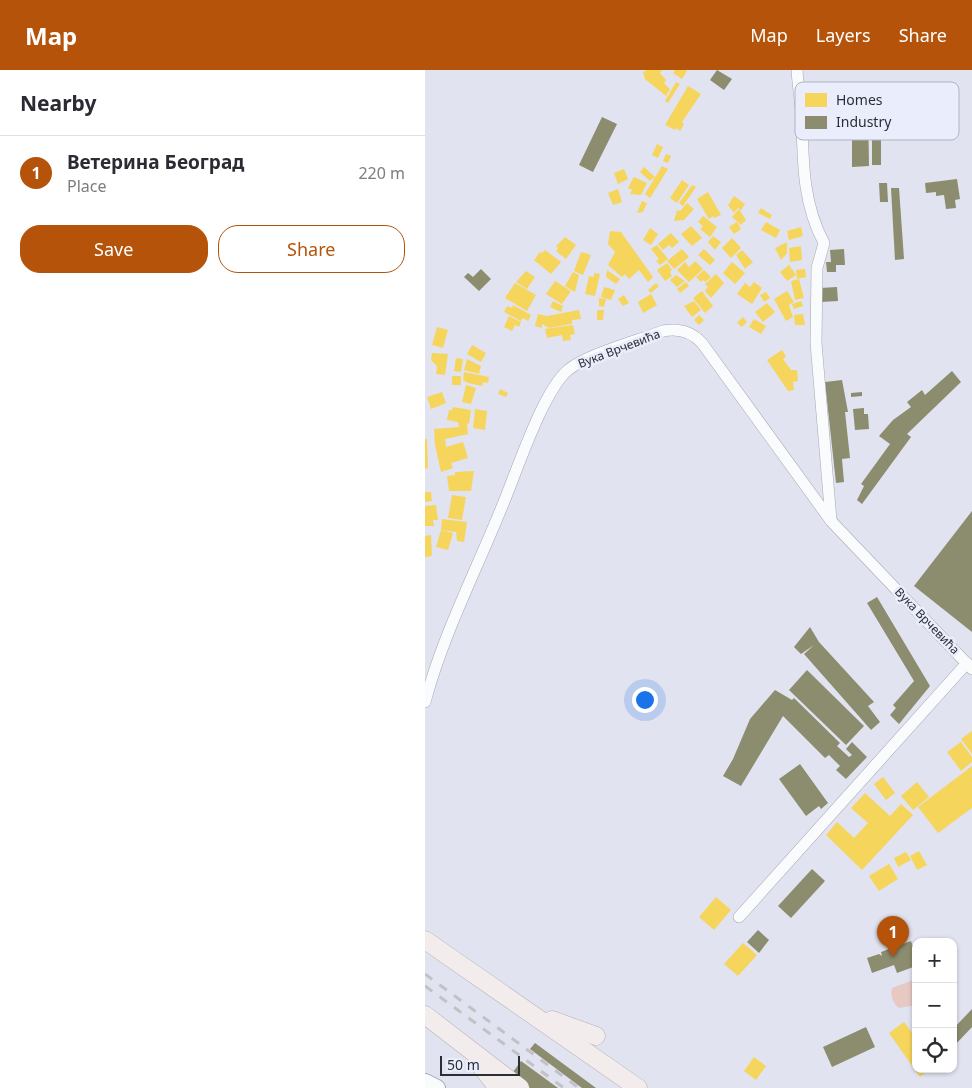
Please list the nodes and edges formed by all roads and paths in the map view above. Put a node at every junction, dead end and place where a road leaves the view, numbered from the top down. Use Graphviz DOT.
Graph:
graph roads {
  1 [pos="801,140"];
  2 [pos="831,521"];
  3 [pos="969,666"];
  4 [pos="425,702"];
  5 [pos="739,917"];
  6 [pos="425,940"];
  7 [pos="525,1009"];
  8 [pos="425,1015"];
  9 [pos="596,1036"];
  10 [pos="470,1050"];
  11 [pos="425,1082"];
  12 [pos="437,1088"];
  13 [pos="498,1088"];
  14 [pos="520,1088"];
  15 [pos="638,1088"];
  1 -- 2 [label="street"];
  2 -- 3 [label="street, Вука Врчевића"];
  2 -- 4 [label="street, Вука Врчевића"];
  3 -- 5 [label="street, Вука Врчевића"];
  6 -- 7 [label="main road"];
  7 -- 9 [label="main road"];
  7 -- 15 [label="main road"];
  8 -- 10 [label="main road"];
  10 -- 13 [label="main road"];
  10 -- 14 [label="main road"];
  11 -- 12 [label="main road"];
}
